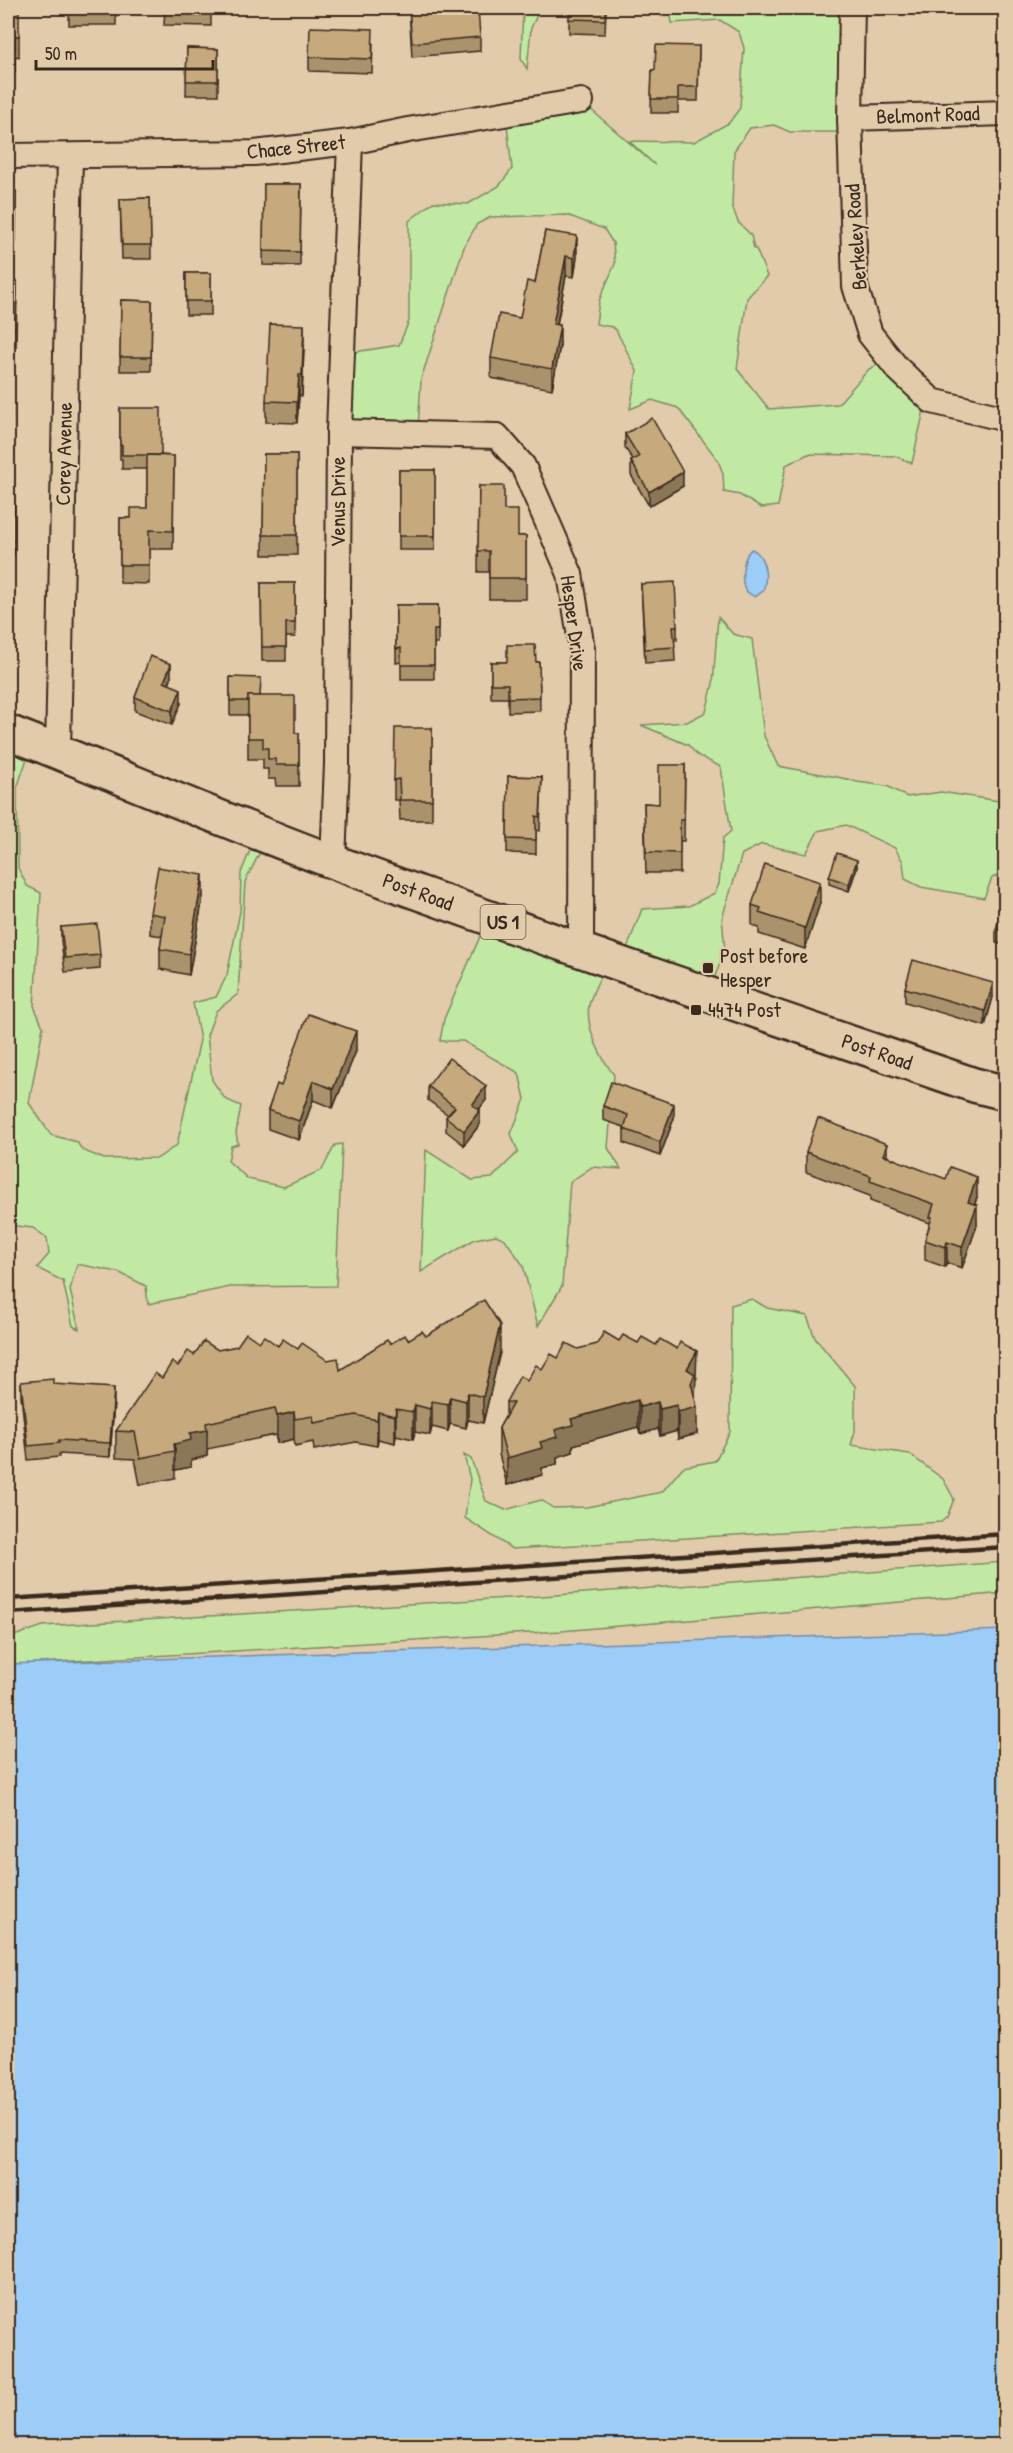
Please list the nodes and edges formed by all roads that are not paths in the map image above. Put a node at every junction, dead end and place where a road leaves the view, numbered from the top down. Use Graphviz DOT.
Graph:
graph roads {
  1 [pos="852,8"];
  2 [pos="581,101"];
  3 [pos="1005,112"];
  4 [pos="850,118"];
  5 [pos="350,142"];
  6 [pos="8,156"];
  7 [pos="70,156"];
  8 [pos="1005,419"];
  9 [pos="339,432"];
  10 [pos="8,732"];
  11 [pos="58,752"];
  12 [pos="333,861"];
  13 [pos="580,950"];
  14 [pos="1005,1093"];
  1 -- 4 [label="street, Berkeley Road"];
  2 -- 5 [label="street, Chace Street"];
  3 -- 4 [label="street, Belmont Road"];
  4 -- 8 [label="street, Berkeley Road"];
  5 -- 7 [label="street, Chace Street"];
  5 -- 9 [label="street, Venus Drive"];
  6 -- 7 [label="street, Chace Street"];
  7 -- 11 [label="street, Corey Avenue"];
  9 -- 12 [label="street, Venus Drive"];
  9 -- 13 [label="street, Hesper Drive"];
  10 -- 11 [label="main road, Post Road / US 1"];
  11 -- 12 [label="main road, Post Road / US 1"];
  12 -- 13 [label="main road, Post Road / US 1"];
  13 -- 14 [label="main road, Post Road / US 1"];
}
